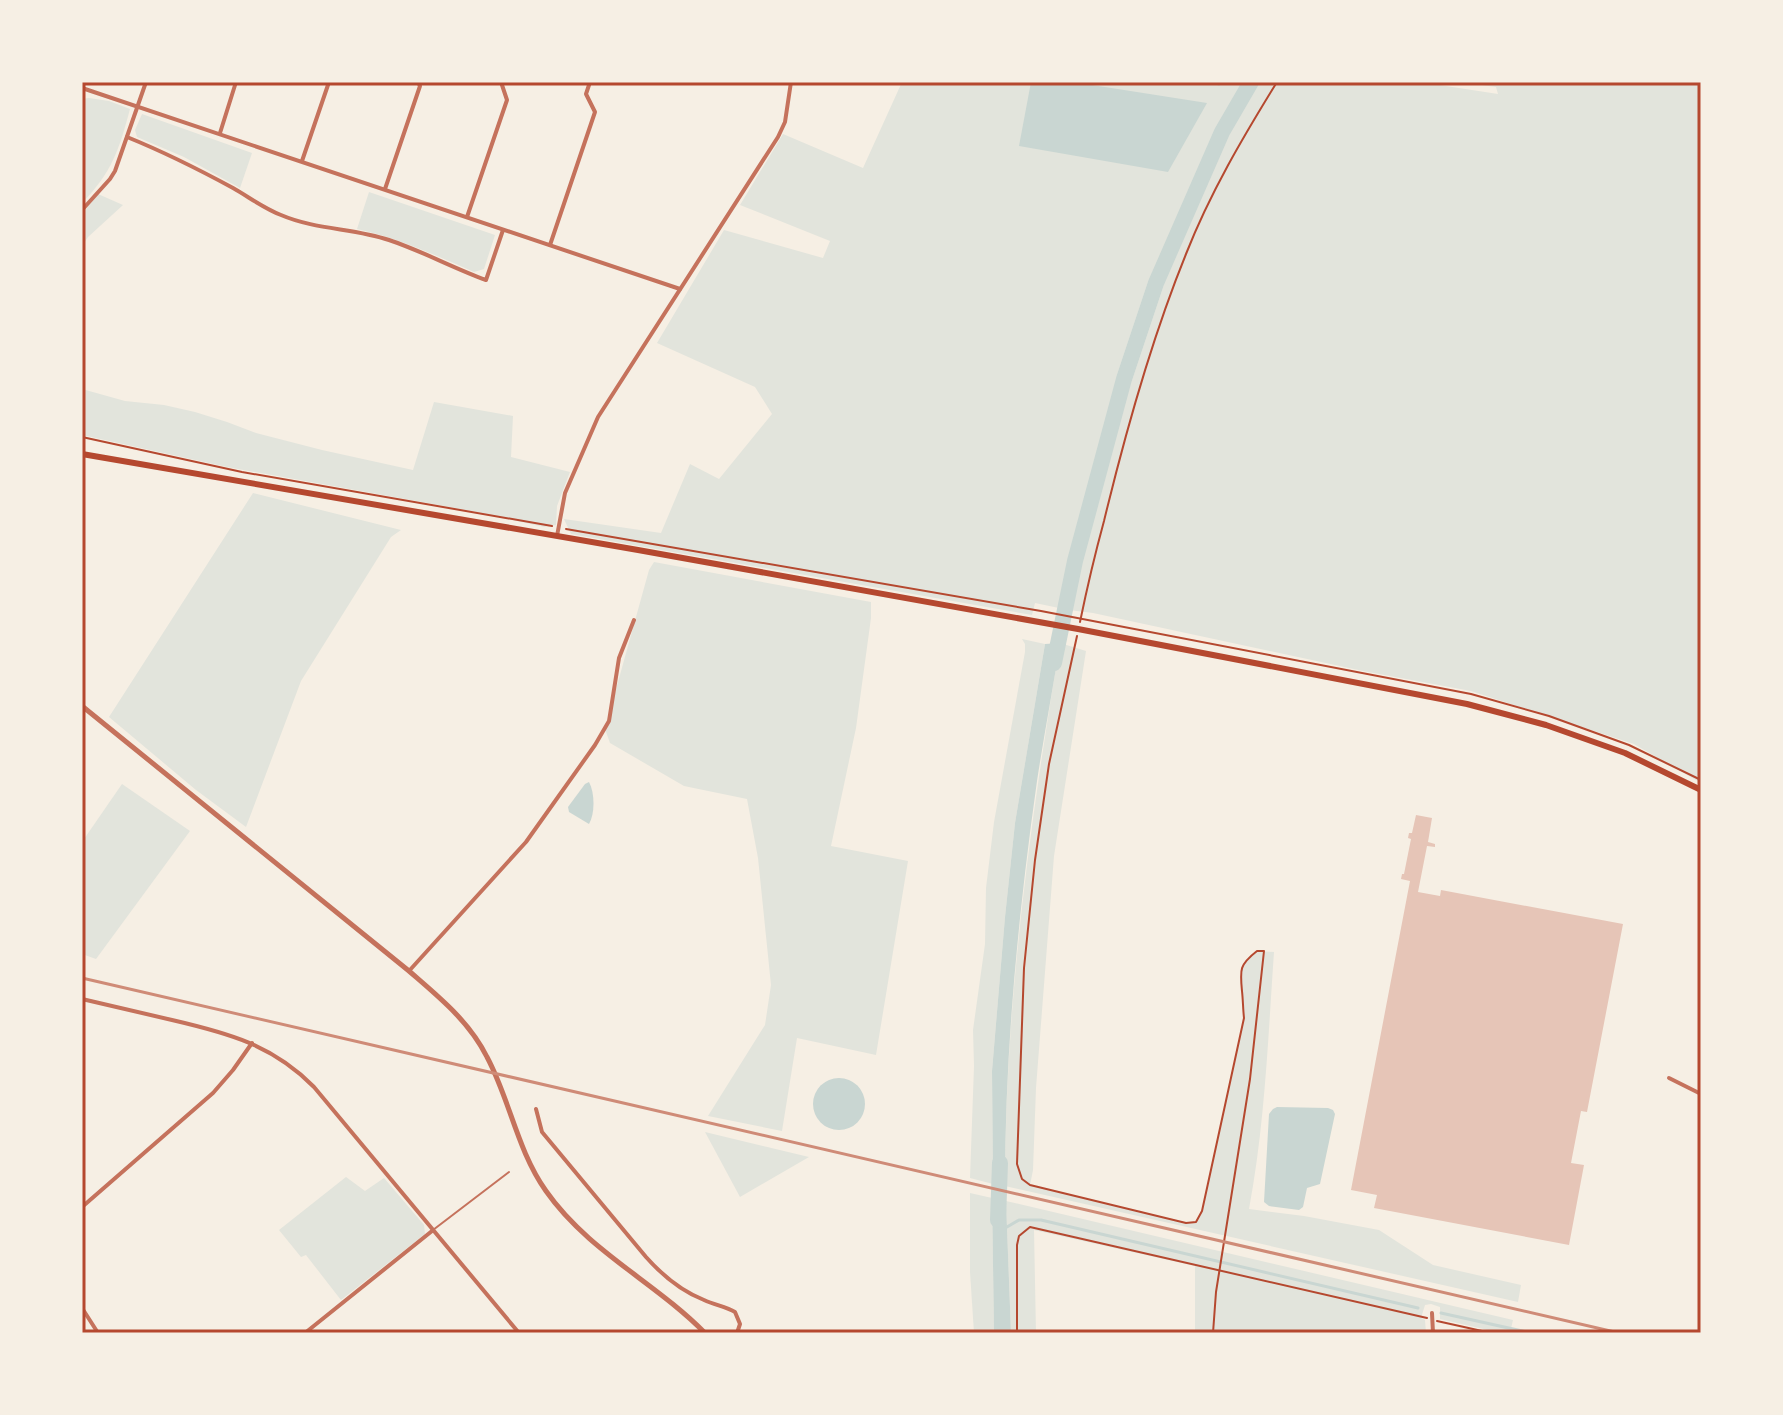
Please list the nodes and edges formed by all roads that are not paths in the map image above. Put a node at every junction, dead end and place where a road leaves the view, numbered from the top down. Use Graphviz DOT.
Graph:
graph roads {
  1 [pos="146,82"];
  2 [pos="236,82"];
  3 [pos="329,82"];
  4 [pos="418,82"];
  5 [pos="501,82"];
  6 [pos="590,82"];
  7 [pos="791,82"];
  8 [pos="82,88"];
  9 [pos="138,106"];
  10 [pos="220,133"];
  11 [pos="127,137"];
  12 [pos="302,161"];
  13 [pos="385,189"];
  14 [pos="82,210"];
  15 [pos="467,217"];
  16 [pos="503,230"];
  17 [pos="550,245"];
  18 [pos="680,289"];
  19 [pos="82,454"];
  20 [pos="557,536"];
  21 [pos="634,620"];
  22 [pos="82,706"];
  23 [pos="1701,790"];
  24 [pos="409,971"];
  25 [pos="82,999"];
  26 [pos="252,1043"];
  27 [pos="1669,1078"];
  28 [pos="1701,1094"];
  29 [pos="536,1109"];
  30 [pos="509,1172"];
  31 [pos="82,1207"];
  32 [pos="432,1231"];
  33 [pos="82,1308"];
  34 [pos="1432,1313"];
  35 [pos="98,1333"];
  36 [pos="305,1333"];
  37 [pos="519,1333"];
  38 [pos="705,1333"];
  39 [pos="737,1333"];
  40 [pos="1433,1333"];
  1 -- 9 [label="street"];
  2 -- 10 [label="street"];
  3 -- 12 [label="street"];
  4 -- 13 [label="street"];
  5 -- 15 [label="street"];
  6 -- 17 [label="street"];
  7 -- 18 [label="street"];
  8 -- 9 [label="street"];
  9 -- 10 [label="street"];
  9 -- 11 [label="street"];
  10 -- 12 [label="street"];
  11 -- 14 [label="street"];
  11 -- 16 [label="street"];
  12 -- 13 [label="street"];
  13 -- 15 [label="street"];
  15 -- 16 [label="street"];
  16 -- 17 [label="street"];
  17 -- 18 [label="street"];
  18 -- 20 [label="street"];
  19 -- 20 [label="main road"];
  20 -- 23 [label="main road"];
  21 -- 24 [label="street"];
  22 -- 24 [label="street"];
  24 -- 38 [label="street"];
  25 -- 26 [label="street"];
  26 -- 31 [label="street"];
  26 -- 32 [label="street"];
  27 -- 28 [label="street"];
  29 -- 39 [label="street"];
  30 -- 32 [label="lane"];
  32 -- 36 [label="street"];
  32 -- 37 [label="street"];
  33 -- 35 [label="street"];
  34 -- 40 [label="street"];
}
